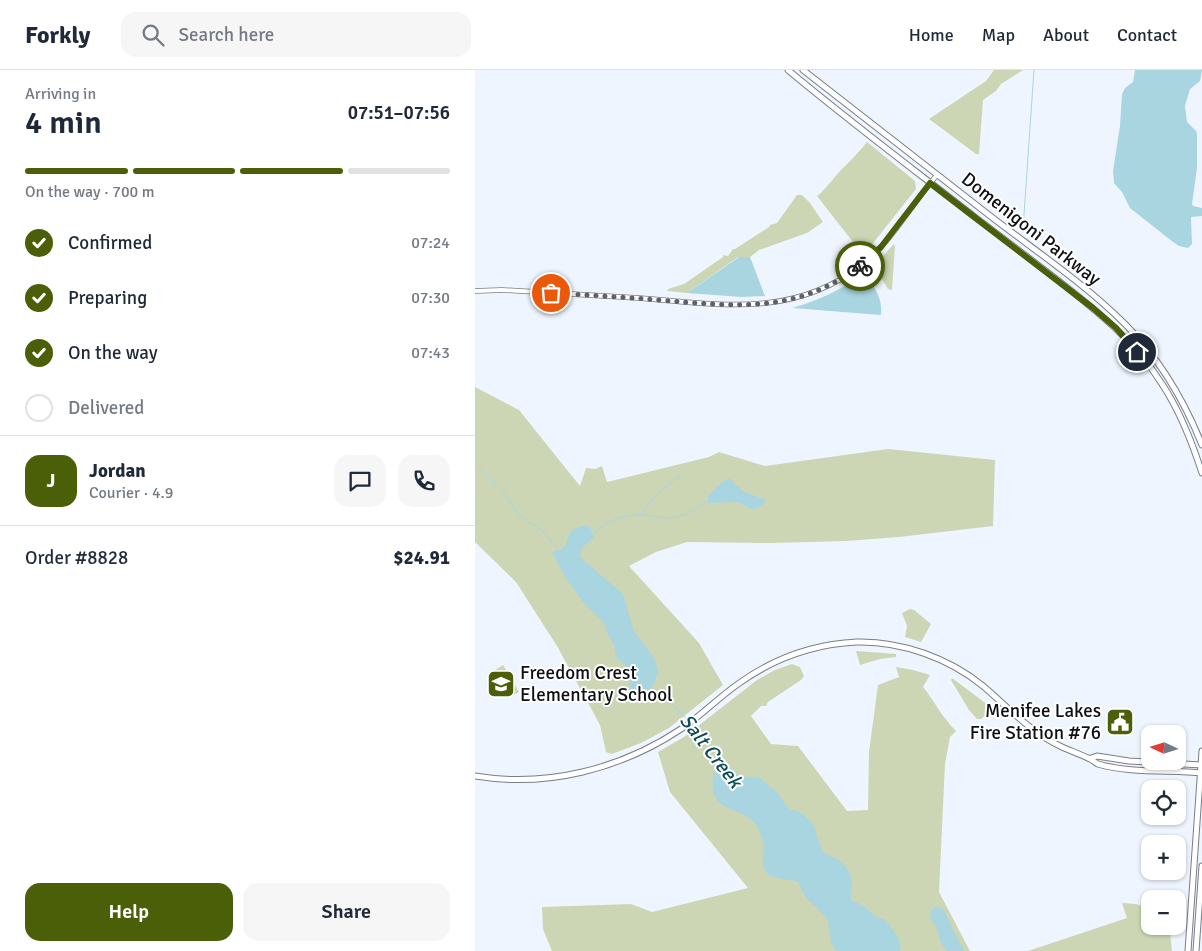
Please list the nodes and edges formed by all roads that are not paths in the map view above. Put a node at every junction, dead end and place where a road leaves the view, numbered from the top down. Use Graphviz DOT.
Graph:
graph roads {
  1 [pos="788,70"];
  2 [pos="803,70"];
  3 [pos="937,175"];
  4 [pos="930,183"];
  5 [pos="475,291"];
  6 [pos="1202,445"];
  7 [pos="1202,474"];
  8 [pos="1202,751"];
  9 [pos="1091,758"];
  10 [pos="1201,765"];
  11 [pos="1201,773"];
  12 [pos="475,776"];
  13 [pos="1202,866"];
  14 [pos="1188,951"];
  15 [pos="1196,951"];
  1 -- 4 [label="main road, Domenigoni Parkway"];
  2 -- 3 [label="main road, Domenigoni Parkway"];
  3 -- 4 [label="street"];
  3 -- 6 [label="main road, Domenigoni Parkway"];
  4 -- 5 [label="street"];
  4 -- 7 [label="main road, Domenigoni Parkway"];
  8 -- 10 [label="main road"];
  9 -- 10 [label="main road"];
  9 -- 11 [label="main road"];
  9 -- 12 [label="main road"];
  10 -- 11 [label="main road"];
  11 -- 14 [label="main road"];
  13 -- 15 [label="main road"];
}
